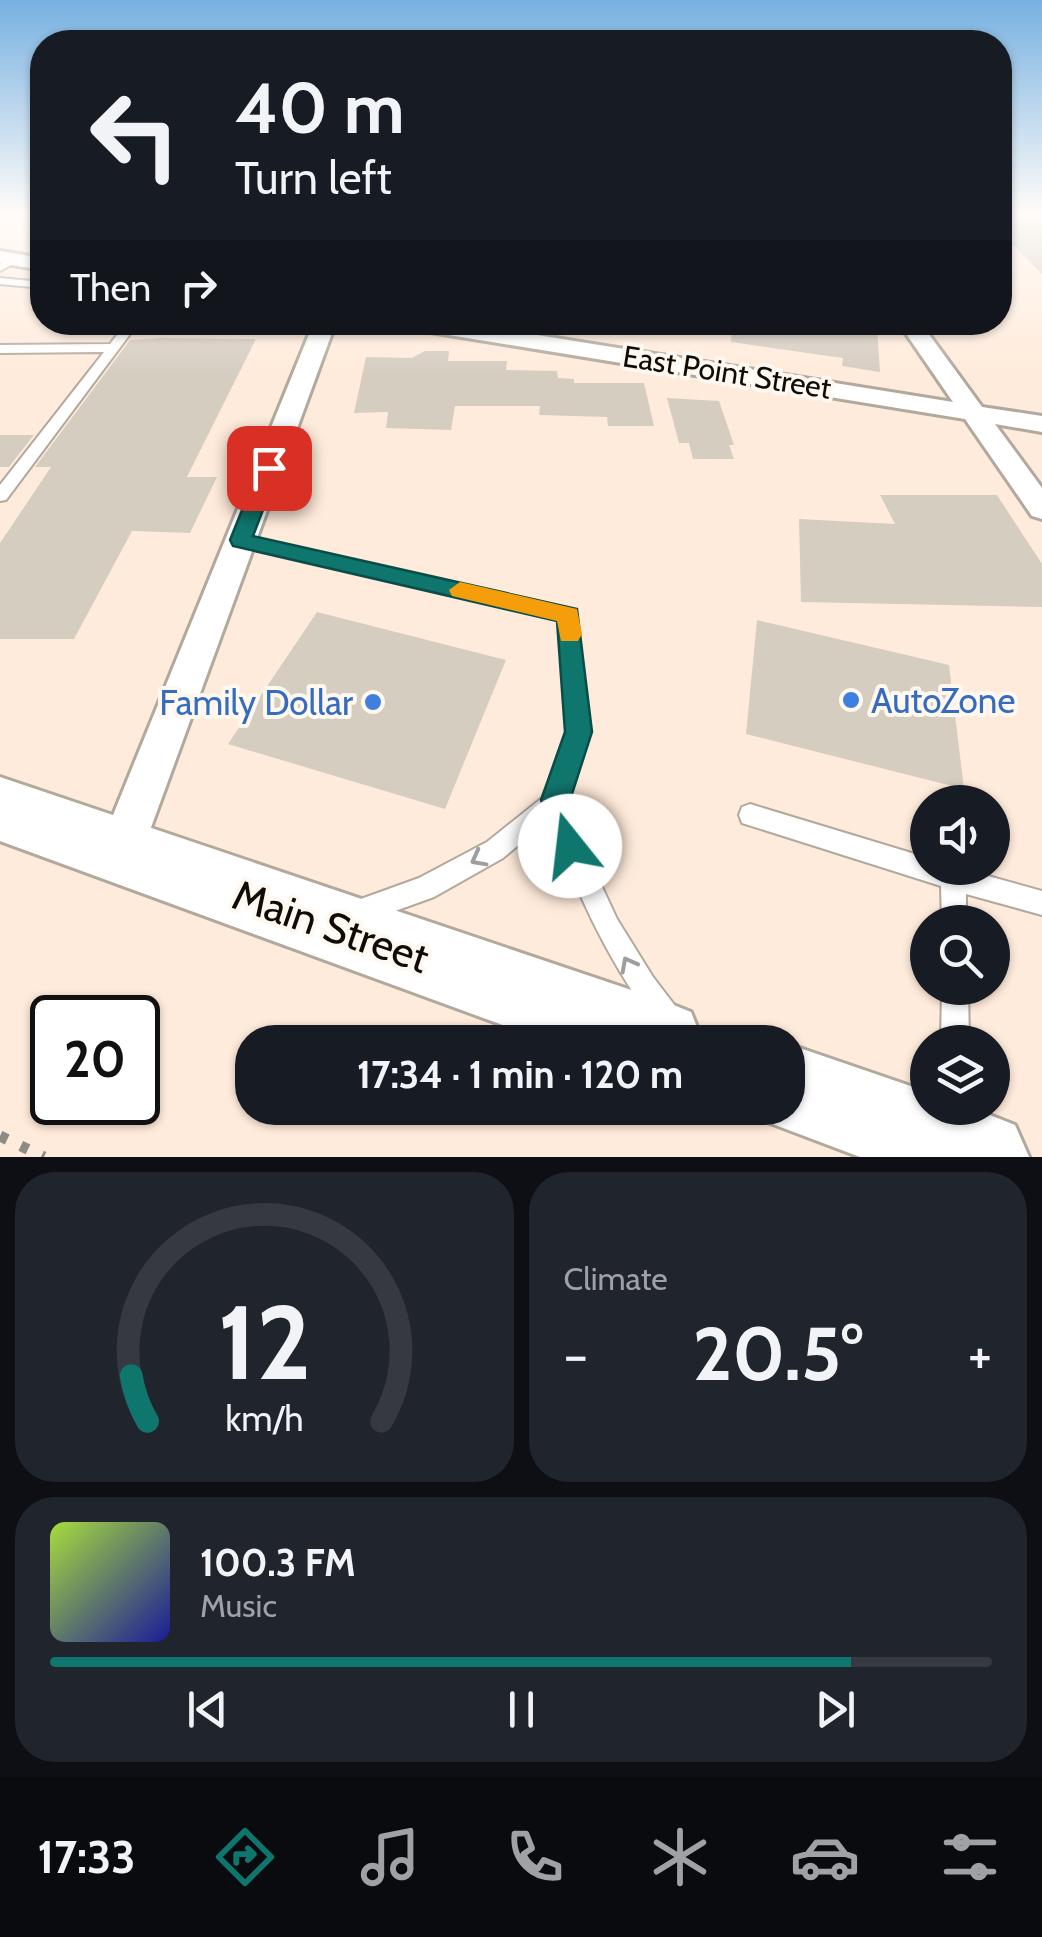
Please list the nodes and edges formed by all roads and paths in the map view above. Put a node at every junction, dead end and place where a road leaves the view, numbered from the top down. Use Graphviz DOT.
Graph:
graph roads {
  1 [pos="0,280"];
  2 [pos="30,284"];
  3 [pos="123,335"];
  4 [pos="320,335"];
  5 [pos="494,335"];
  6 [pos="918,335"];
  7 [pos="113,348"];
  8 [pos="0,349"];
  9 [pos="972,411"];
  10 [pos="1042,424"];
  11 [pos="0,496"];
  12 [pos="1042,509"];
  13 [pos="240,540"];
  14 [pos="556,800"];
  15 [pos="0,810"];
  16 [pos="750,815"];
  17 [pos="120,852"];
  18 [pos="910,865"];
  19 [pos="978,885"];
  20 [pos="1042,903"];
  21 [pos="316,921"];
  22 [pos="613,1025"];
  23 [pos="671,1025"];
  24 [pos="805,1093"];
  25 [pos="965,1142"];
  1 -- 2 [label="lane"];
  3 -- 7 [label="lane"];
  4 -- 13 [label="street"];
  5 -- 9 [label="street, East Point Street"];
  6 -- 9 [label="street"];
  7 -- 8 [label="lane"];
  7 -- 11 [label="lane"];
  9 -- 10 [label="street, East Point Street"];
  9 -- 12 [label="street"];
  13 -- 14 [label="lane"];
  13 -- 17 [label="street"];
  14 -- 21 [label="lane, one-way"];
  23 -- 14 [label="lane, one-way"];
  15 -- 17 [label="main road, Main Street"];
  16 -- 18 [label="lane"];
  17 -- 21 [label="main road, Main Street"];
  19 -- 20 [label="lane"];
  21 -- 22 [label="main road, Main Street"];
  24 -- 25 [label="main road"];
}
